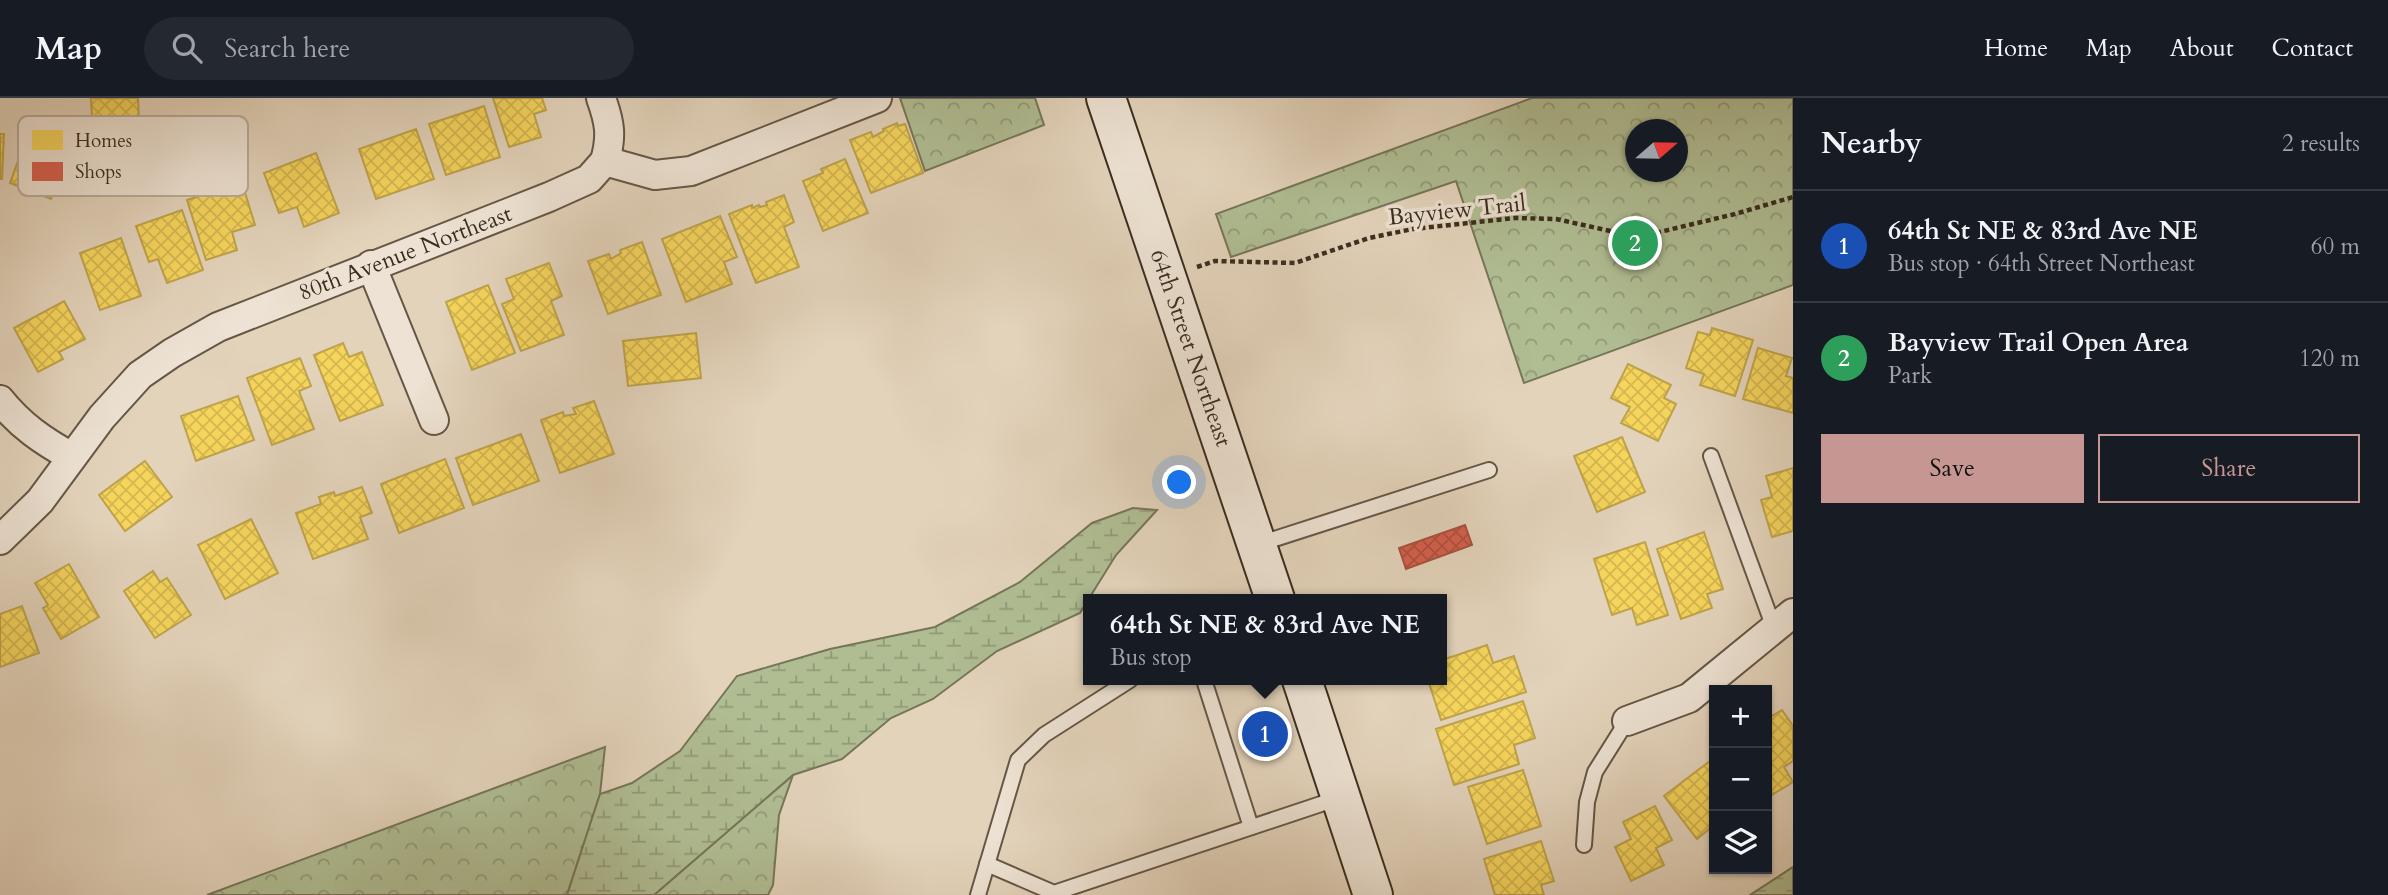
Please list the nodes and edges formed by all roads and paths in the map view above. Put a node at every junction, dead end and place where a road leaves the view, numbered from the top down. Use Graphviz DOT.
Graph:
graph roads {
  1 [pos="601,98"];
  2 [pos="877,98"];
  3 [pos="1106,98"];
  4 [pos="605,161"];
  5 [pos="1793,197"];
  6 [pos="371,265"];
  7 [pos="1167,276"];
  8 [pos="0,400"];
  9 [pos="434,420"];
  10 [pos="1711,456"];
  11 [pos="72,457"];
  12 [pos="1489,470"];
  13 [pos="0,540"];
  14 [pos="1258,545"];
  15 [pos="1270,594"];
  16 [pos="1783,621"];
  17 [pos="1122,685"];
  18 [pos="1206,685"];
  19 [pos="1304,685"];
  20 [pos="1627,721"];
  21 [pos="1341,797"];
  22 [pos="1251,827"];
  23 [pos="1584,845"];
  24 [pos="987,864"];
  25 [pos="978,895"];
  26 [pos="1373,895"];
  1 -- 4 [label="street"];
  2 -- 4 [label="street"];
  3 -- 7 [label="main road, 64th Street Northeast"];
  4 -- 6 [label="street, 80th Avenue Northeast"];
  5 -- 7 [label="path, Bayview Trail"];
  6 -- 9 [label="street"];
  6 -- 11 [label="street, 80th Avenue Northeast"];
  7 -- 14 [label="main road, 64th Street Northeast"];
  8 -- 11 [label="street"];
  10 -- 16 [label="lane"];
  11 -- 13 [label="street, 80th Avenue Northeast"];
  12 -- 14 [label="lane"];
  14 -- 15 [label="main road, 64th Street Northeast"];
  16 -- 20 [label="street"];
  17 -- 24 [label="lane"];
  18 -- 22 [label="lane"];
  19 -- 21 [label="main road"];
  20 -- 23 [label="lane"];
  21 -- 22 [label="lane"];
  21 -- 26 [label="main road"];
  22 -- 24 [label="lane"];
  24 -- 25 [label="lane"];
}
